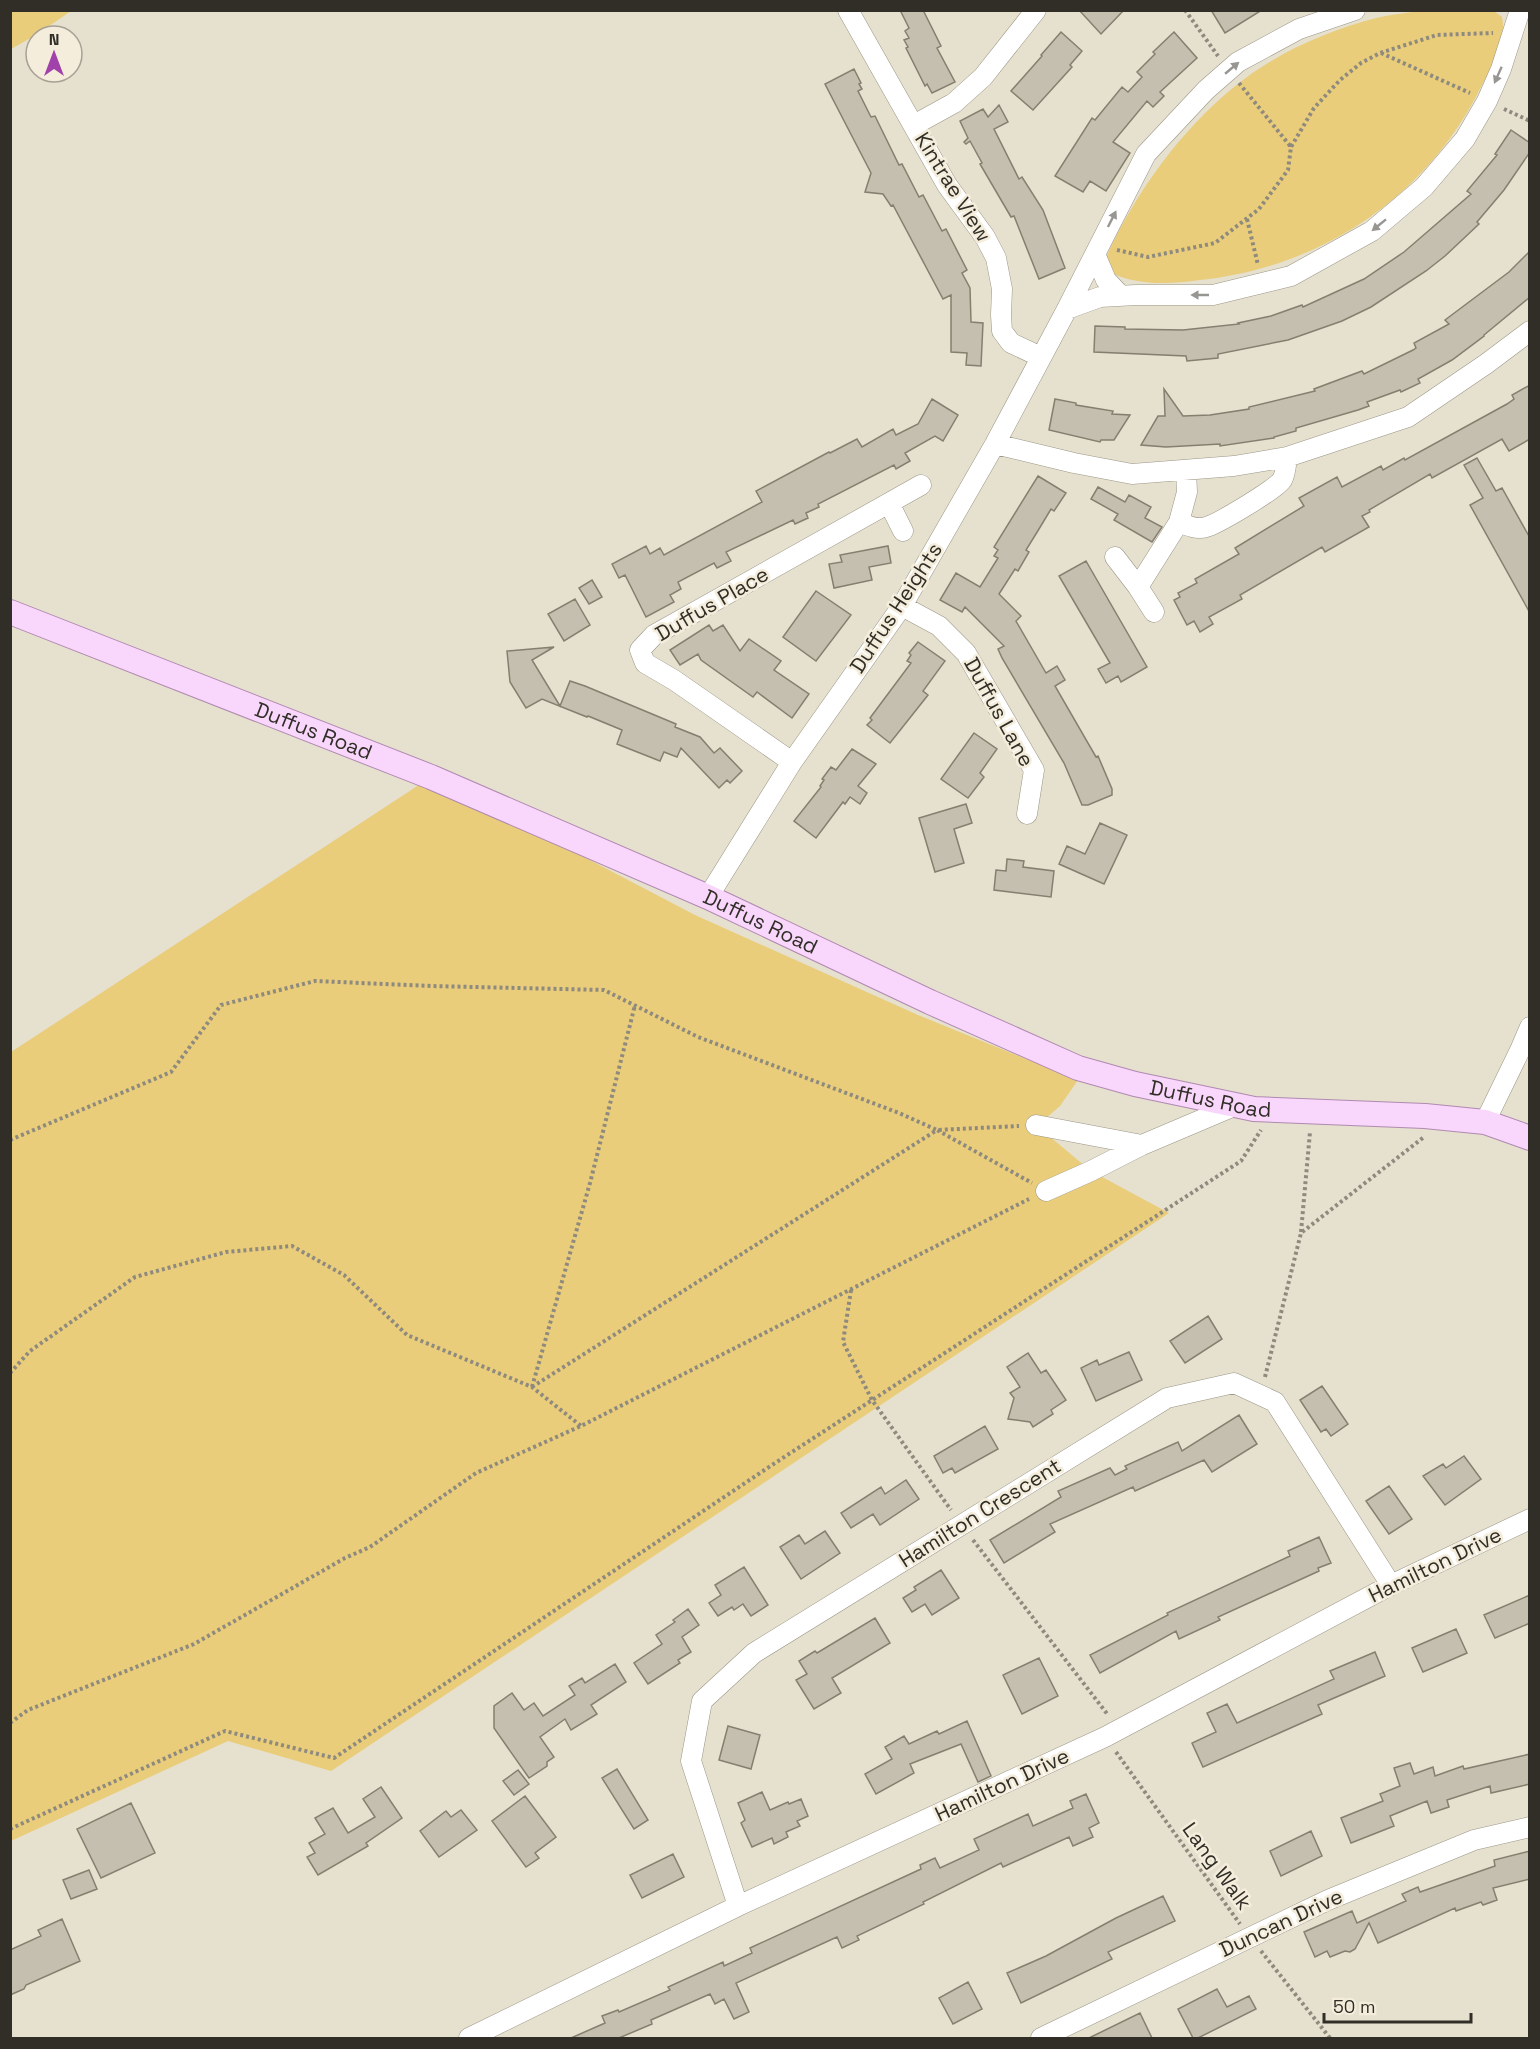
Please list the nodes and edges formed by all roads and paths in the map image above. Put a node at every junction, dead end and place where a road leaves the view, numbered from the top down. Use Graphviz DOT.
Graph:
graph roads {
  1 [pos="848,10"];
  2 [pos="1036,10"];
  3 [pos="1355,10"];
  4 [pos="1514,19"];
  5 [pos="1380,53"];
  6 [pos="1486,101"];
  7 [pos="1530,121"];
  8 [pos="914,125"];
  9 [pos="1247,219"];
  10 [pos="1097,250"];
  11 [pos="1262,283"];
  12 [pos="1121,296"];
  13 [pos="1067,309"];
  14 [pos="1530,331"];
  15 [pos="1041,357"];
  16 [pos="995,444"];
  17 [pos="1287,457"];
  18 [pos="1186,471"];
  19 [pos="921,485"];
  20 [pos="889,503"];
  21 [pos="1179,522"];
  22 [pos="903,531"];
  23 [pos="1114,557"];
  24 [pos="1138,587"];
  25 [pos="902,606"];
  26 [pos="10,612"];
  27 [pos="1154,612"];
  28 [pos="792,762"];
  29 [pos="1027,814"];
  30 [pos="708,897"];
  31 [pos="635,1005"];
  32 [pos="1530,1027"];
  33 [pos="1234,1106"];
  34 [pos="1274,1110"];
  35 [pos="1312,1111"];
  36 [pos="1448,1118"];
  37 [pos="1485,1122"];
  38 [pos="1036,1125"];
  39 [pos="937,1130"];
  40 [pos="1530,1138"];
  41 [pos="10,1140"];
  42 [pos="1142,1145"];
  43 [pos="1046,1191"];
  44 [pos="1301,1233"];
  45 [pos="851,1289"];
  46 [pos="10,1373"];
  47 [pos="532,1388"];
  48 [pos="1261,1395"];
  49 [pos="872,1400"];
  50 [pos="581,1426"];
  51 [pos="1530,1519"];
  52 [pos="961,1525"];
  53 [pos="1391,1585"];
  54 [pos="10,1724"];
  55 [pos="1112,1733"];
  56 [pos="1530,1827"];
  57 [pos="10,1829"];
  58 [pos="738,1906"];
  59 [pos="1250,1938"];
  60 [pos="469,2038"];
  61 [pos="1041,2038"];
  62 [pos="1330,2038"];
  1 -- 8 [label="street, Kintrae View"];
  2 -- 8 [label="street"];
  10 -- 3 [label="street, Duffus Heights, one-way"];
  4 -- 5 [label="path"];
  4 -- 6 [label="street, one-way"];
  5 -- 6 [label="path"];
  5 -- 9 [label="path"];
  6 -- 7 [label="path"];
  6 -- 11 [label="street, one-way"];
  8 -- 15 [label="street, Kintrae View"];
  9 -- 10 [label="path"];
  9 -- 11 [label="path"];
  10 -- 12 [label="street"];
  10 -- 13 [label="street, Duffus Heights"];
  11 -- 12 [label="street, one-way"];
  12 -- 13 [label="street"];
  13 -- 15 [label="street, Duffus Heights"];
  14 -- 17 [label="street"];
  15 -- 16 [label="street, Duffus Heights"];
  16 -- 18 [label="street"];
  16 -- 25 [label="street, Duffus Heights"];
  17 -- 18 [label="street"];
  17 -- 21 [label="street"];
  18 -- 21 [label="street"];
  19 -- 20 [label="street, Duffus Place"];
  20 -- 22 [label="street"];
  20 -- 28 [label="street, Duffus Place"];
  21 -- 24 [label="street"];
  23 -- 24 [label="street"];
  24 -- 27 [label="street"];
  25 -- 28 [label="street, Duffus Heights"];
  25 -- 29 [label="street, Duffus Lane"];
  26 -- 30 [label="main road, Duffus Road"];
  28 -- 30 [label="street, Duffus Heights"];
  30 -- 33 [label="main road, Duffus Road"];
  31 -- 39 [label="path"];
  31 -- 41 [label="path"];
  31 -- 47 [label="path"];
  32 -- 37 [label="street"];
  33 -- 34 [label="main road, Duffus Road"];
  33 -- 42 [label="street"];
  34 -- 35 [label="main road, Duffus Road"];
  34 -- 49 [label="path"];
  35 -- 36 [label="main road, Duffus Road"];
  35 -- 44 [label="path"];
  36 -- 37 [label="main road, Duffus Road"];
  36 -- 44 [label="path"];
  37 -- 40 [label="main road, Duffus Road"];
  38 -- 39 [label="path"];
  38 -- 42 [label="street"];
  39 -- 43 [label="path"];
  39 -- 47 [label="path"];
  42 -- 43 [label="street"];
  43 -- 45 [label="path"];
  44 -- 48 [label="path"];
  45 -- 49 [label="path, Lang Walk"];
  45 -- 50 [label="path"];
  46 -- 47 [label="path"];
  47 -- 50 [label="path"];
  48 -- 52 [label="street, Hamilton Crescent"];
  48 -- 53 [label="street, Hamilton Crescent"];
  49 -- 52 [label="path, Lang Walk"];
  49 -- 57 [label="path"];
  50 -- 54 [label="path"];
  51 -- 53 [label="street, Hamilton Drive"];
  52 -- 55 [label="path, Lang Walk"];
  52 -- 58 [label="street, Hamilton Crescent"];
  53 -- 55 [label="street, Hamilton Drive"];
  55 -- 58 [label="street, Hamilton Drive"];
  55 -- 59 [label="path, Lang Walk"];
  56 -- 59 [label="street, Duncan Drive"];
  58 -- 60 [label="street, Hamilton Drive"];
  59 -- 61 [label="street, Duncan Drive"];
  59 -- 62 [label="path, Lang Walk"];
}
